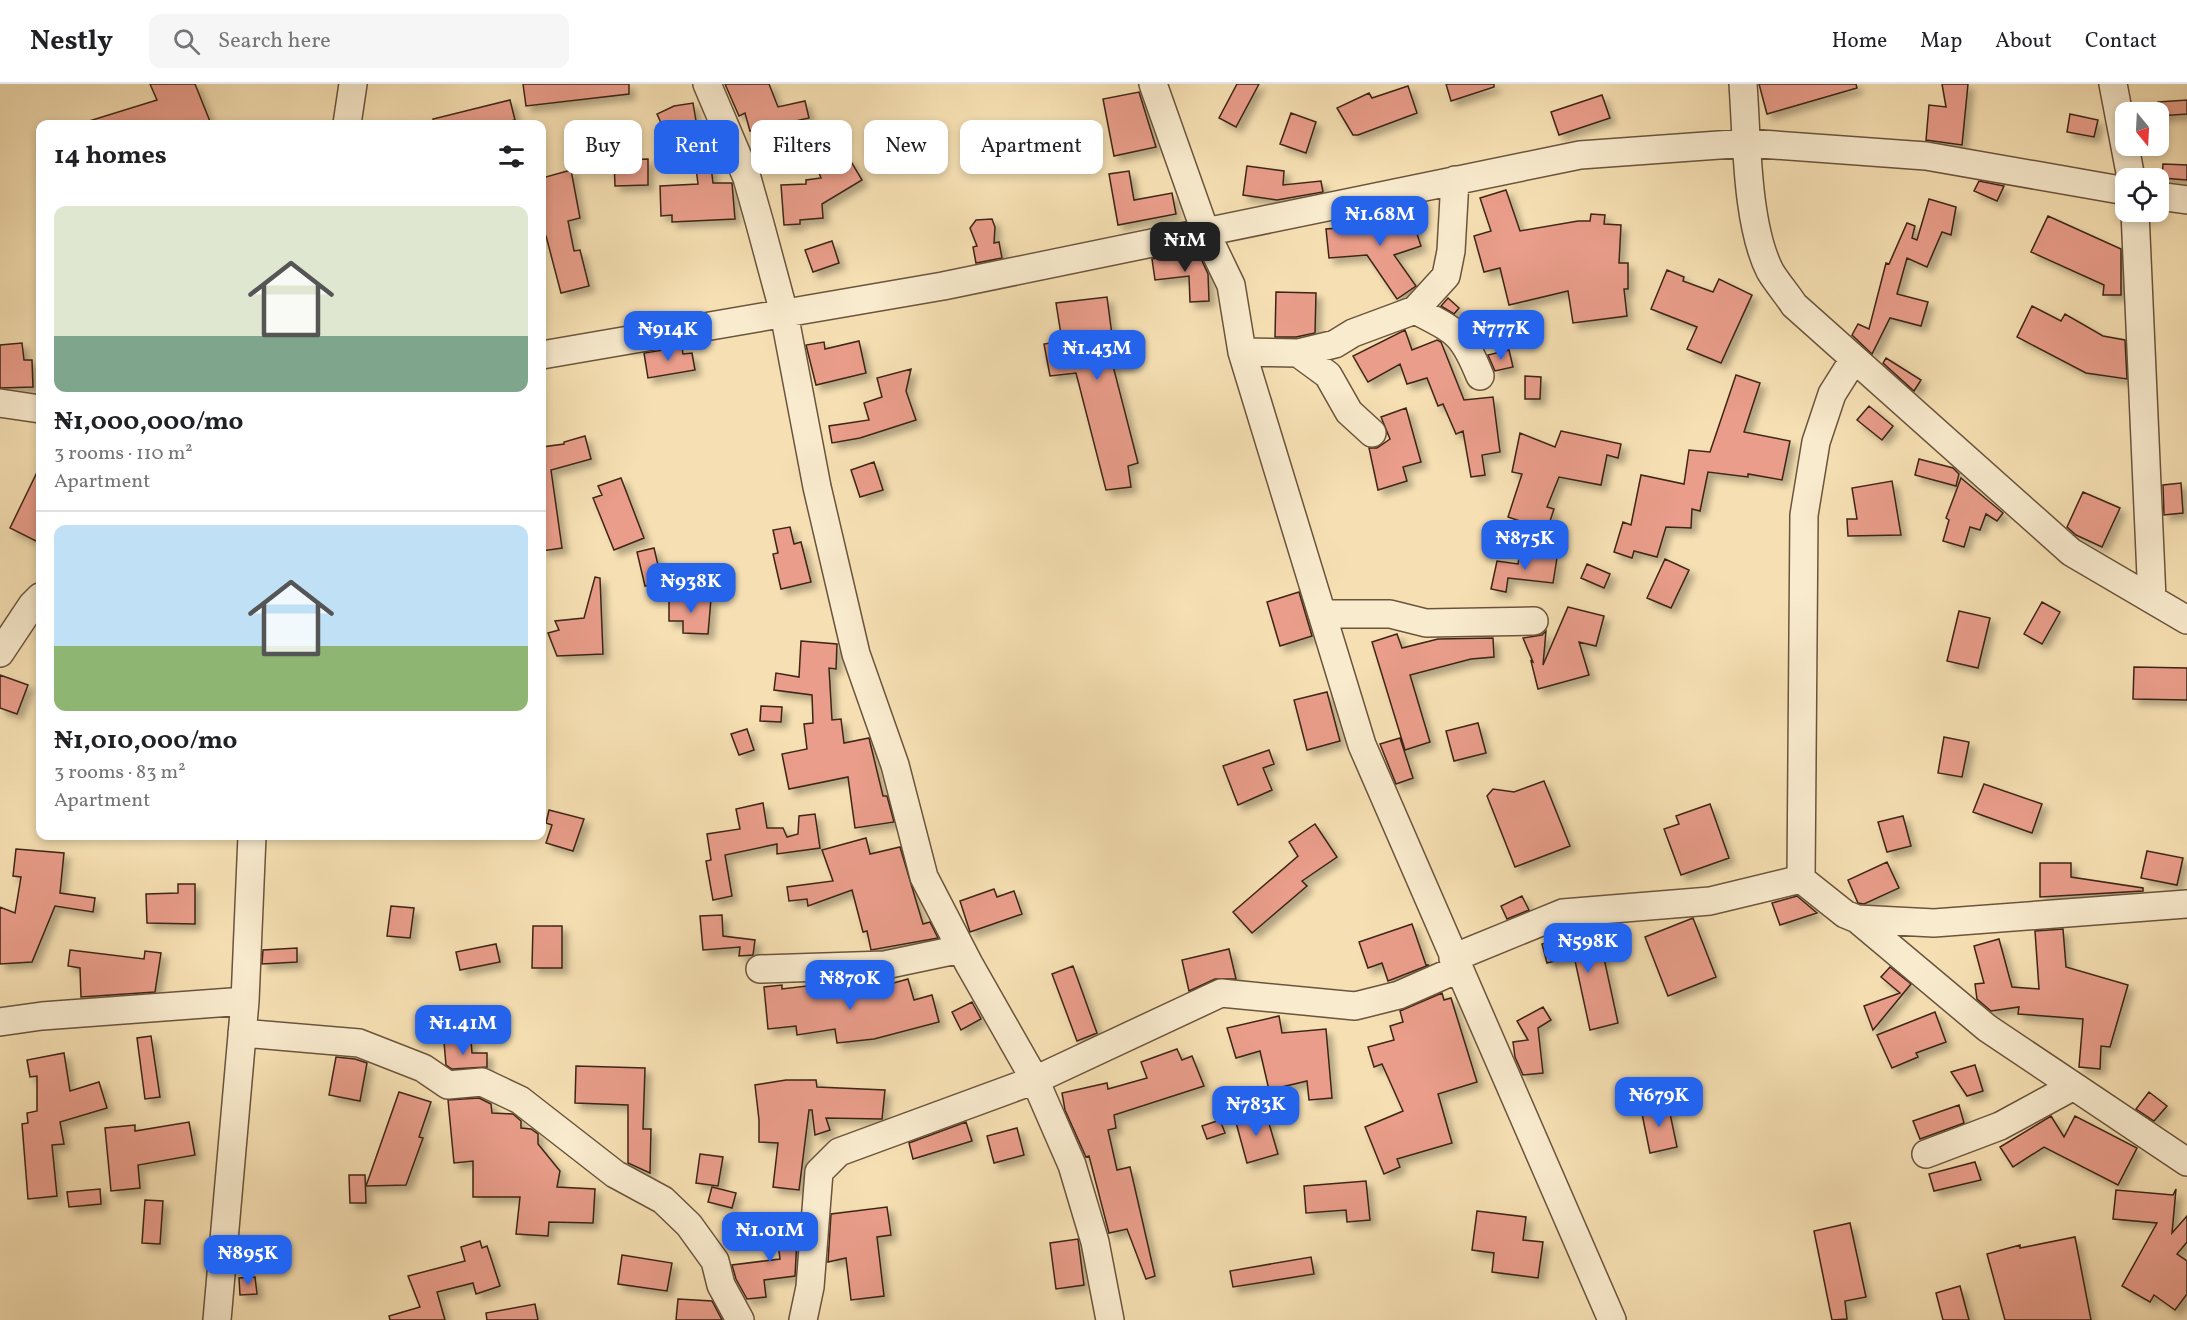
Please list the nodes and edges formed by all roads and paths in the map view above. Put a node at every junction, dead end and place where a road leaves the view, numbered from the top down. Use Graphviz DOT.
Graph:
graph roads {
  1 [pos="353,84"];
  2 [pos="707,84"];
  3 [pos="1152,84"];
  4 [pos="1743,84"];
  5 [pos="2113,84"];
  6 [pos="348,120"];
  7 [pos="1747,143"];
  8 [pos="2129,168"];
  9 [pos="1455,180"];
  10 [pos="2115,189"];
  11 [pos="2169,198"];
  12 [pos="2187,200"];
  13 [pos="2135,222"];
  14 [pos="1205,231"];
  15 [pos="1415,310"];
  16 [pos="784,313"];
  17 [pos="1335,344"];
  18 [pos="1242,352"];
  19 [pos="1298,353"];
  20 [pos="546,354"];
  21 [pos="1854,359"];
  22 [pos="1328,375"];
  23 [pos="1480,376"];
  24 [pos="0,404"];
  25 [pos="36,408"];
  26 [pos="1372,433"];
  27 [pos="2152,599"];
  28 [pos="36,601"];
  29 [pos="1322,614"];
  30 [pos="2187,620"];
  31 [pos="1534,621"];
  32 [pos="0,653"];
  33 [pos="252,840"];
  34 [pos="1802,879"];
  35 [pos="2187,904"];
  36 [pos="1857,919"];
  37 [pos="961,949"];
  38 [pos="1456,963"];
  39 [pos="760,969"];
  40 [pos="245,1001"];
  41 [pos="0,1022"];
  42 [pos="242,1034"];
  43 [pos="1035,1080"];
  44 [pos="2072,1087"];
  45 [pos="1926,1154"];
  46 [pos="2187,1162"];
  47 [pos="217,1320"];
  48 [pos="740,1320"];
  49 [pos="803,1320"];
  50 [pos="1110,1320"];
  51 [pos="1612,1320"];
  1 -- 6 [label="street"];
  2 -- 16 [label="street"];
  3 -- 14 [label="street"];
  4 -- 7 [label="street"];
  5 -- 8 [label="street"];
  7 -- 9 [label="street"];
  7 -- 10 [label="street"];
  7 -- 21 [label="street"];
  9 -- 14 [label="street"];
  9 -- 15 [label="street"];
  11 -- 12 [label="street"];
  13 -- 27 [label="street"];
  14 -- 16 [label="street"];
  14 -- 18 [label="street"];
  15 -- 17 [label="street"];
  15 -- 23 [label="street"];
  16 -- 20 [label="street"];
  16 -- 37 [label="street"];
  17 -- 19 [label="street"];
  17 -- 22 [label="street"];
  18 -- 19 [label="street"];
  18 -- 29 [label="street"];
  19 -- 22 [label="street"];
  21 -- 27 [label="street"];
  21 -- 34 [label="street"];
  22 -- 26 [label="street"];
  24 -- 25 [label="street"];
  27 -- 30 [label="street"];
  28 -- 32 [label="street"];
  29 -- 31 [label="street"];
  29 -- 38 [label="street"];
  33 -- 40 [label="street"];
  34 -- 36 [label="street"];
  34 -- 38 [label="street"];
  35 -- 36 [label="street"];
  36 -- 44 [label="street"];
  37 -- 39 [label="street"];
  37 -- 43 [label="street"];
  38 -- 43 [label="street"];
  38 -- 51 [label="street"];
  40 -- 41 [label="street"];
  40 -- 42 [label="street"];
  42 -- 47 [label="street"];
  42 -- 48 [label="street"];
  43 -- 49 [label="street"];
  43 -- 50 [label="street"];
  44 -- 45 [label="street"];
  44 -- 46 [label="street"];
}
